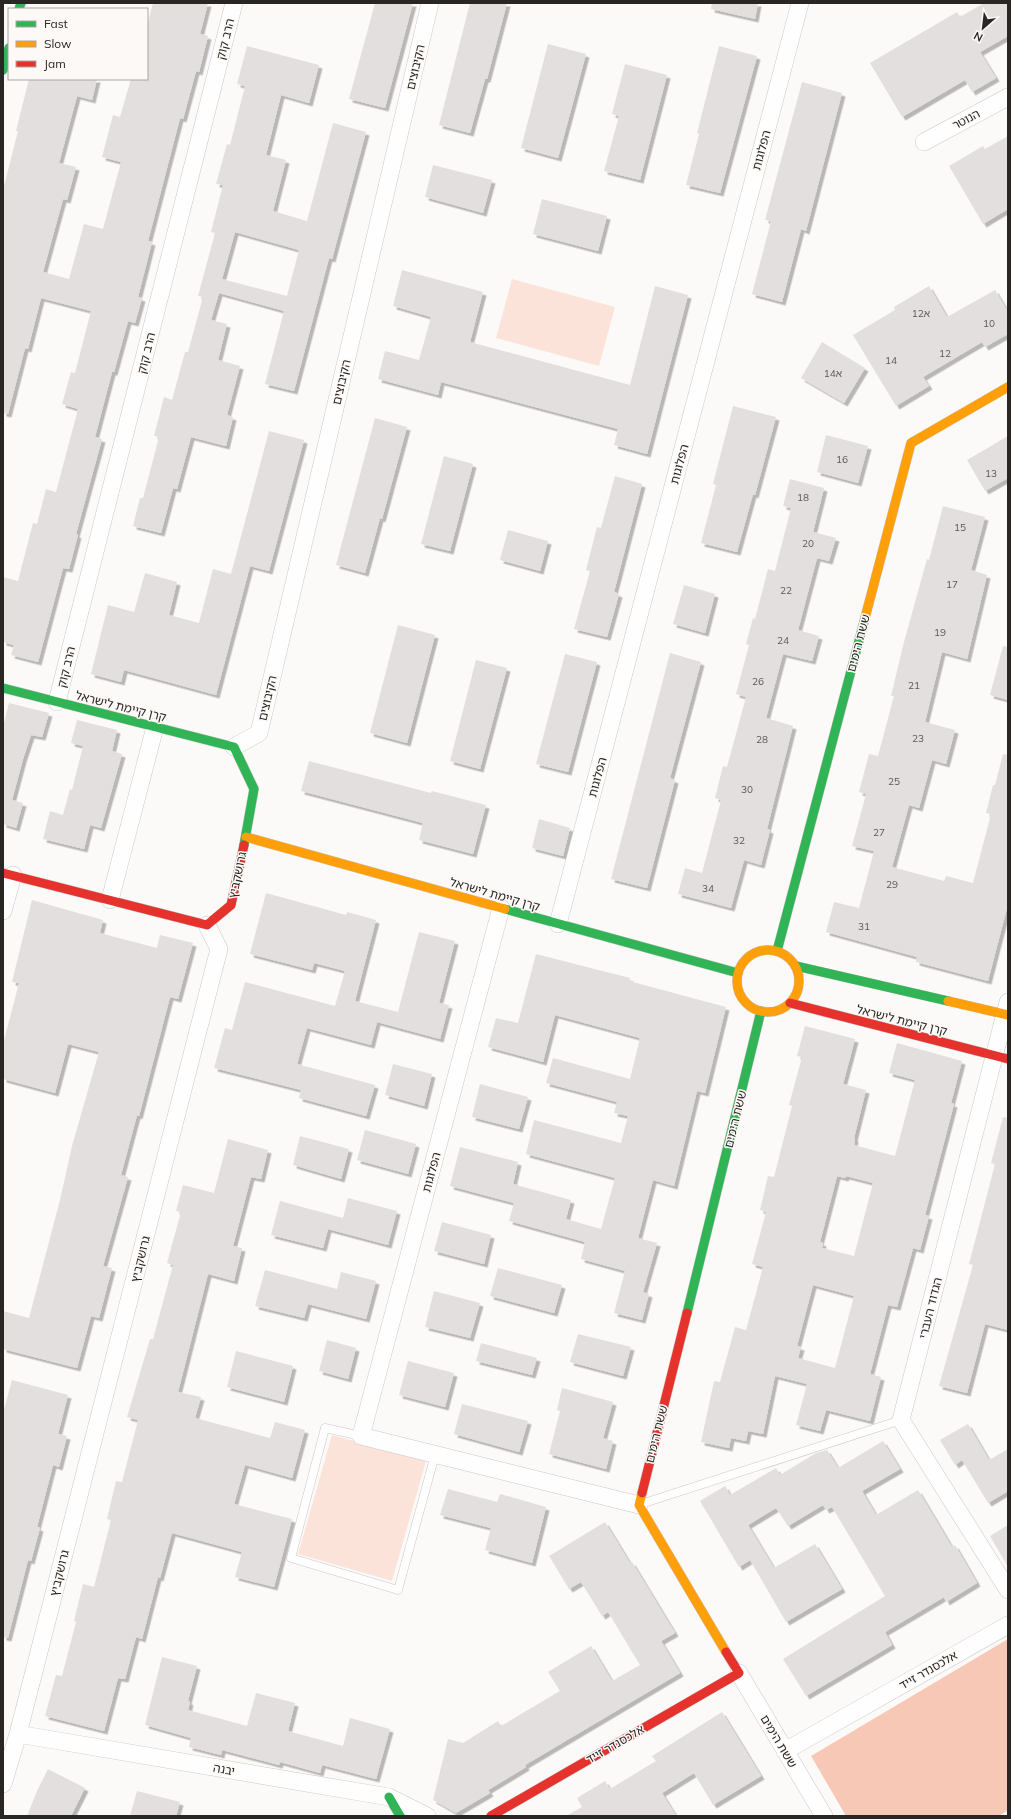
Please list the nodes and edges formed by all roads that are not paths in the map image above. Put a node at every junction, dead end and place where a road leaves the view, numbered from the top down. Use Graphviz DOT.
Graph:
graph roads {
  1 [pos="234,3"];
  2 [pos="430,3"];
  3 [pos="800,3"];
  4 [pos="8,52"];
  5 [pos="3,70"];
  6 [pos="1008,97"];
  7 [pos="924,142"];
  8 [pos="1008,387"];
  9 [pos="3,688"];
  10 [pos="57,702"];
  11 [pos="155,727"];
  12 [pos="234,747"];
  13 [pos="246,837"];
  14 [pos="8,874"];
  15 [pos="110,900"];
  16 [pos="501,908"];
  17 [pos="3,911"];
  18 [pos="558,924"];
  19 [pos="207,925"];
  20 [pos="777,951"];
  21 [pos="796,966"];
  22 [pos="738,973"];
  23 [pos="790,1003"];
  24 [pos="1007,1010"];
  25 [pos="761,1011"];
  26 [pos="1001,1057"];
  27 [pos="901,1420"];
  28 [pos="361,1436"];
  29 [pos="435,1455"];
  30 [pos="639,1505"];
  31 [pos="1008,1590"];
  32 [pos="1008,1625"];
  33 [pos="739,1673"];
  34 [pos="18,1734"];
  35 [pos="786,1751"];
  36 [pos="3,1784"];
  37 [pos="389,1797"];
  38 [pos="400,1816"];
  39 [pos="427,1816"];
  40 [pos="491,1816"];
  41 [pos="824,1816"];
  1 -- 10 [label="street, הרב קוק"];
  2 -- 12 [label="street, הקיבוצים"];
  3 -- 18 [label="street, הפלוגות"];
  4 -- 5 [label="street"];
  6 -- 7 [label="street, הנוטר"];
  8 -- 20 [label="street, ששת הימים"];
  9 -- 10 [label="street, קרן קיימת לישראל"];
  10 -- 11 [label="street, קרן קיימת לישראל"];
  11 -- 12 [label="street, קרן קיימת לישראל"];
  11 -- 15 [label="street"];
  12 -- 13 [label="street, גרושקביץ"];
  13 -- 16 [label="street, קרן קיימת לישראל"];
  13 -- 19 [label="street, גרושקביץ"];
  14 -- 15 [label="street"];
  14 -- 17 [label="street"];
  15 -- 19 [label="street"];
  16 -- 18 [label="street, קרן קיימת לישראל"];
  16 -- 28 [label="street, הפלוגות"];
  18 -- 22 [label="street, קרן קיימת לישראל"];
  19 -- 34 [label="street, גרושקביץ"];
  20 -- 21 [label="street"];
  20 -- 22 [label="street"];
  21 -- 23 [label="street"];
  21 -- 24 [label="street"];
  22 -- 25 [label="street"];
  23 -- 25 [label="street"];
  23 -- 26 [label="street, קרן קיימת לישראל"];
  24 -- 26 [label="street, הגדוד העברי"];
  25 -- 30 [label="street, ששת הימים"];
  26 -- 27 [label="street, הגדוד העברי"];
  27 -- 30 [label="lane"];
  27 -- 31 [label="street"];
  28 -- 29 [label="street"];
  28 -- 29 [label="lane"];
  29 -- 30 [label="street"];
  30 -- 33 [label="street, ששת הימים"];
  32 -- 35 [label="street, אלכסנדר זייד"];
  33 -- 35 [label="street, ששת הימים"];
  33 -- 40 [label="street, אלכסנדר זייד"];
  34 -- 36 [label="street, גרושקביץ"];
  34 -- 37 [label="street, יבנה"];
  35 -- 41 [label="street, ששת הימים"];
  37 -- 38 [label="street"];
  37 -- 39 [label="street, יבנה"];
}
